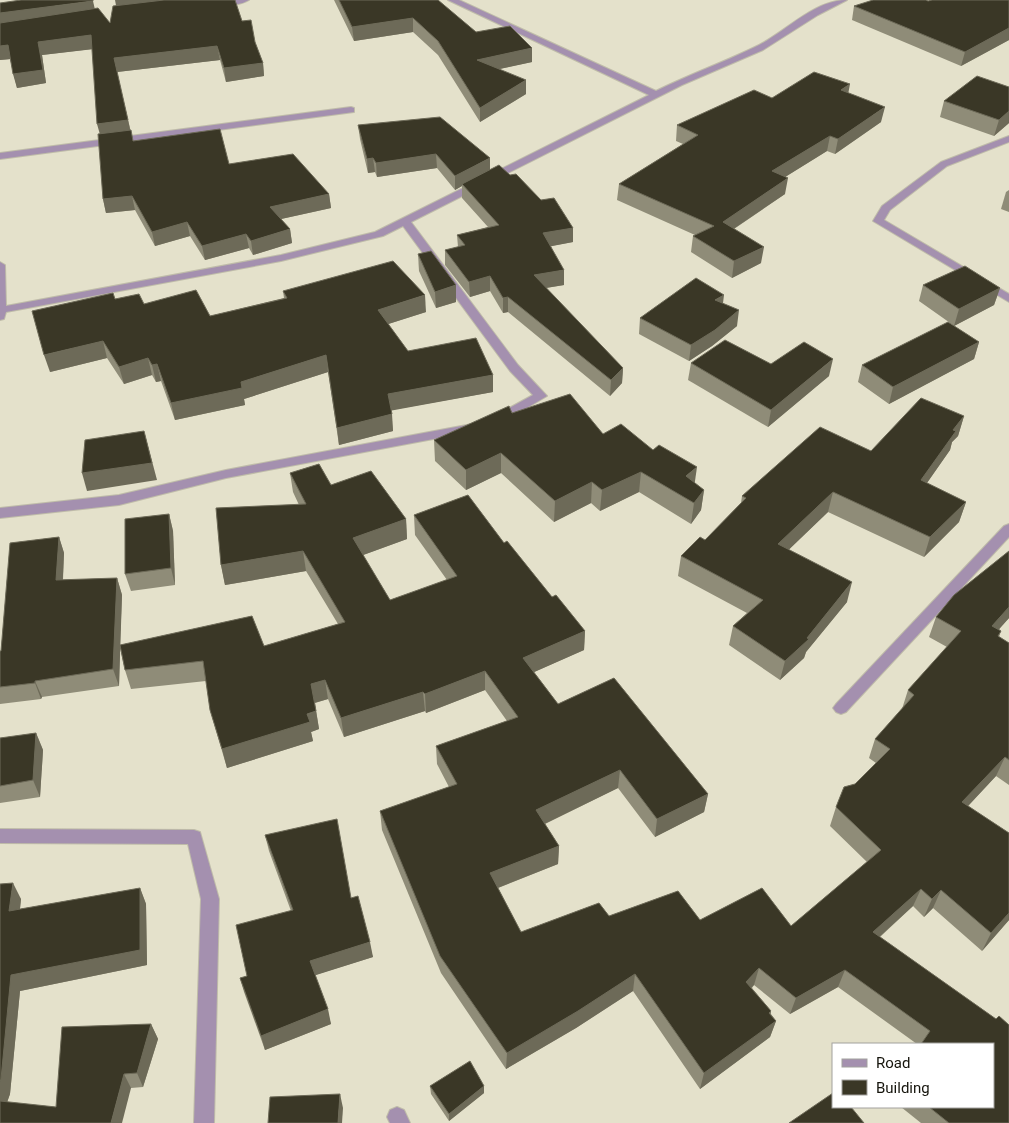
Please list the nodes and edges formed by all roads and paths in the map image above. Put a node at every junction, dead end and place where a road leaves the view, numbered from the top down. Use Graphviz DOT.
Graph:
graph roads {
  1 [pos="245,0"];
  2 [pos="452,0"];
  3 [pos="822,0"];
  4 [pos="843,0"];
  5 [pos="832,4"];
  6 [pos="206,5"];
  7 [pos="655,94"];
  8 [pos="351,110"];
  9 [pos="1009,139"];
  10 [pos="0,156"];
  11 [pos="405,221"];
  12 [pos="0,266"];
  13 [pos="1009,299"];
  14 [pos="0,313"];
  15 [pos="0,513"];
  16 [pos="1009,529"];
  17 [pos="841,708"];
  18 [pos="0,836"];
  19 [pos="204,1123"];
  1 -- 6 [label="street"];
  2 -- 7 [label="street"];
  3 -- 5 [label="street"];
  4 -- 5 [label="street"];
  5 -- 7 [label="street"];
  7 -- 11 [label="street"];
  8 -- 10 [label="street"];
  9 -- 13 [label="street"];
  11 -- 14 [label="street"];
  11 -- 15 [label="street"];
  12 -- 14 [label="street"];
  16 -- 17 [label="street"];
  18 -- 19 [label="street"];
}
